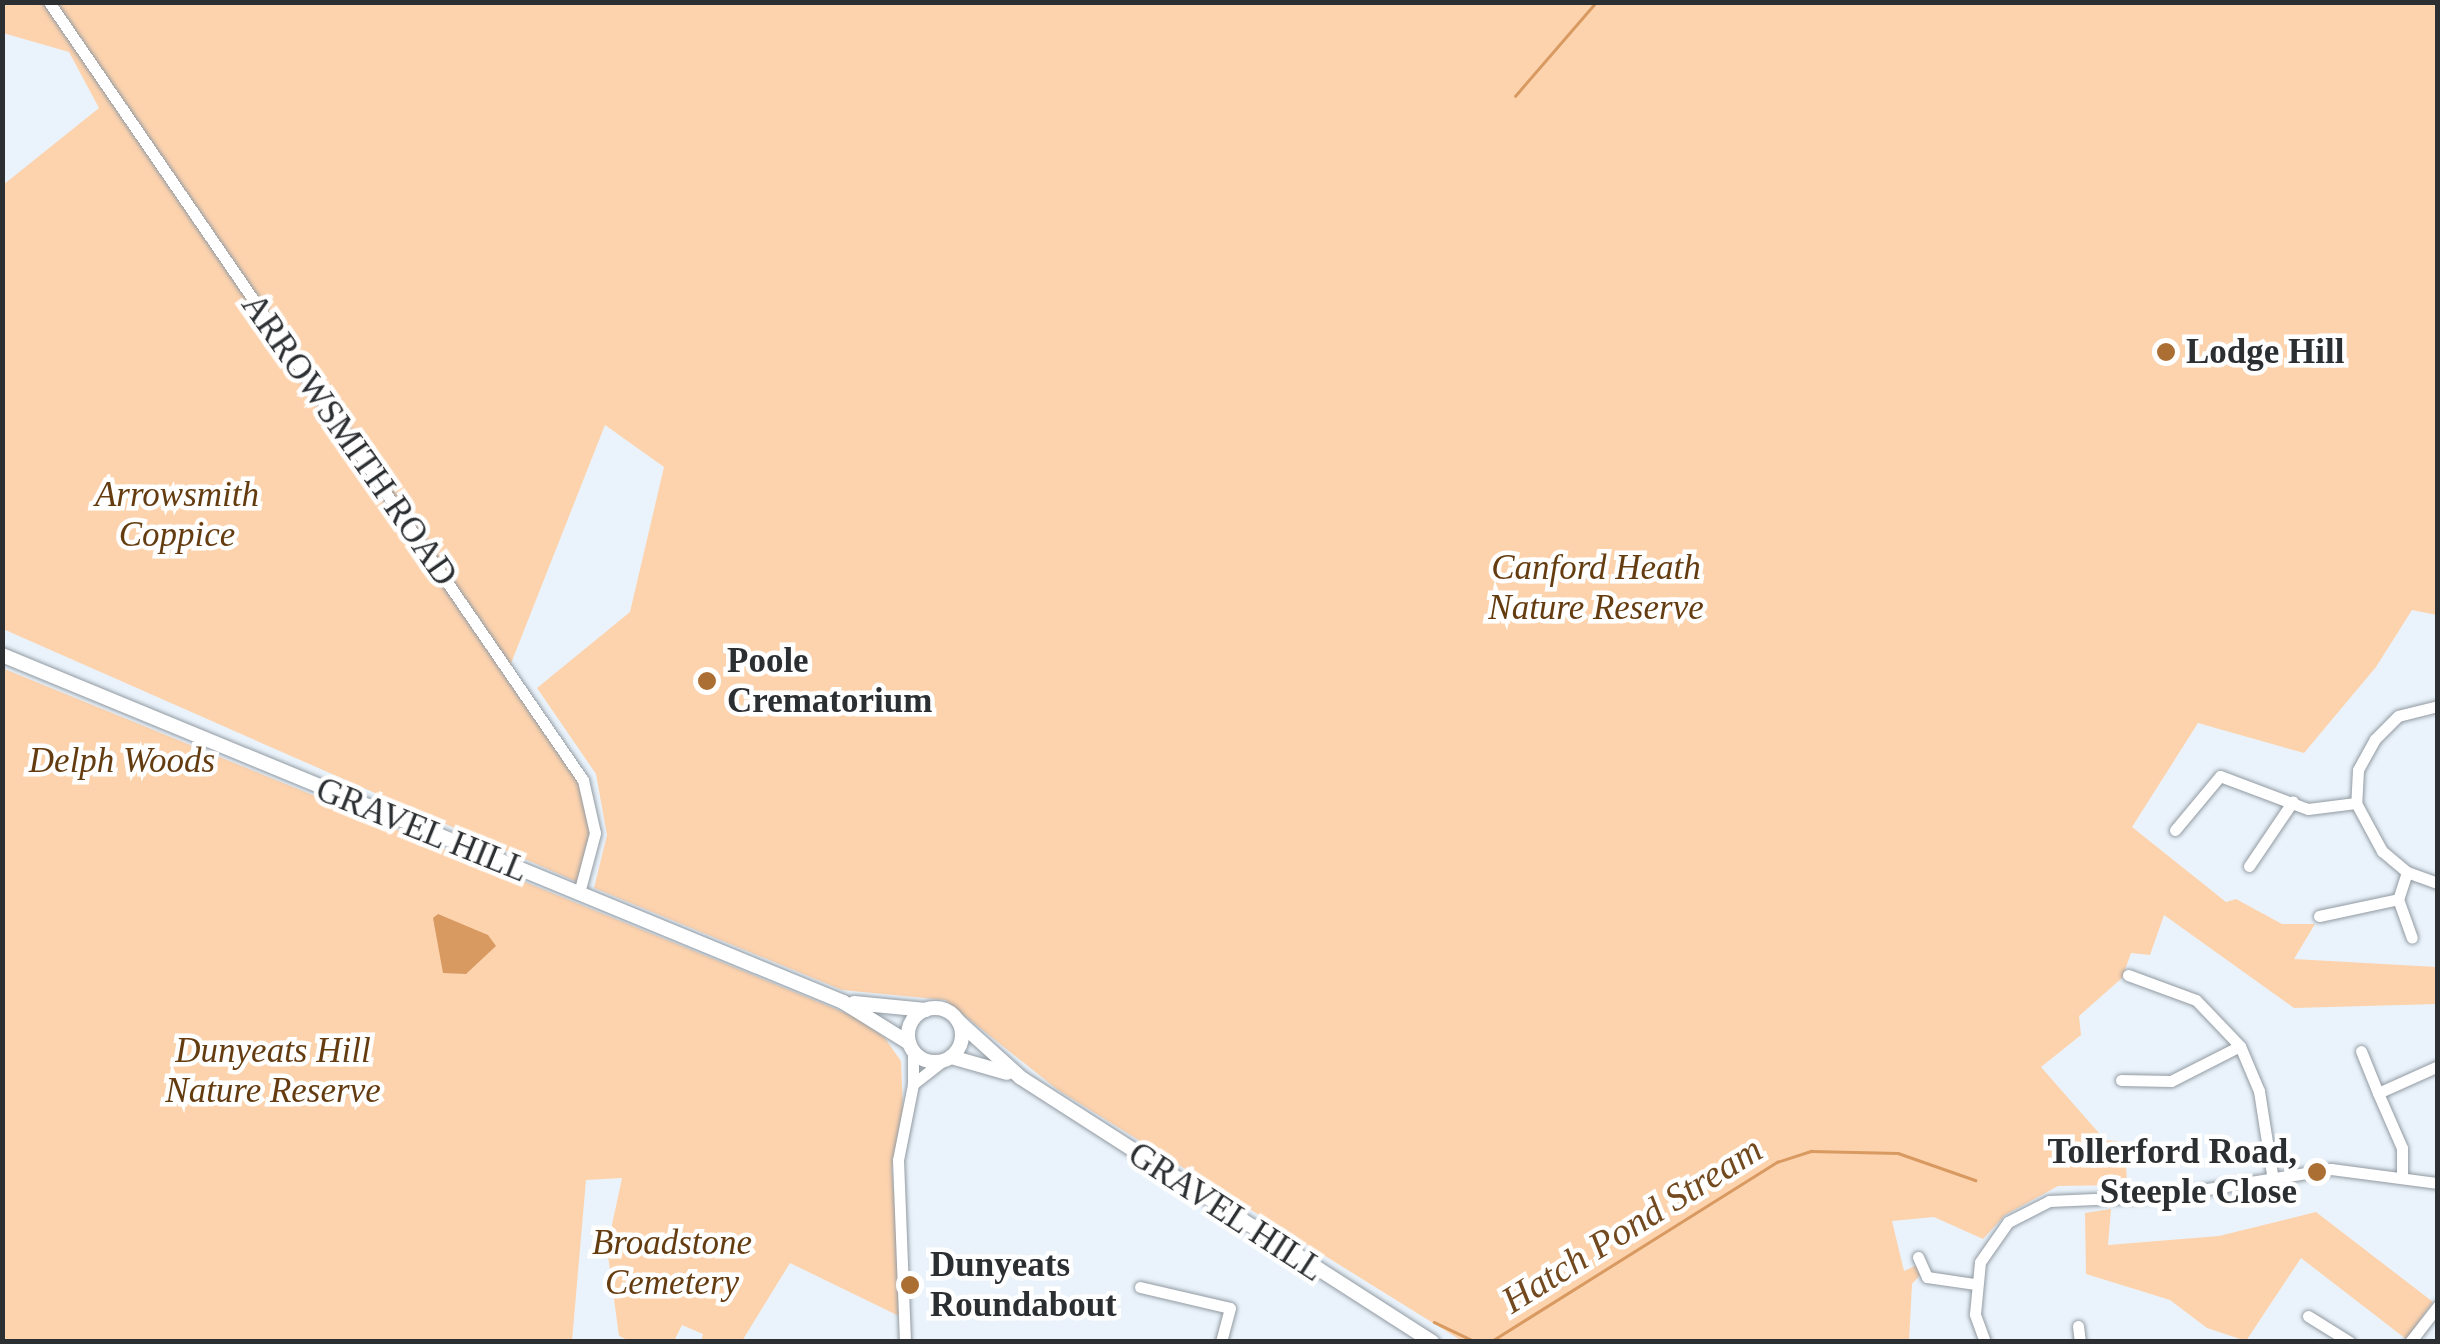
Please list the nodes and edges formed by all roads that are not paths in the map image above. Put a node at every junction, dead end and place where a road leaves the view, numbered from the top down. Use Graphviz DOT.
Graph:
graph roads {
  1 [pos="50,2"];
  2 [pos="2,655"];
  3 [pos="2438,706"];
  4 [pos="2293,801"];
  5 [pos="2356,803"];
  6 [pos="2175,830"];
  7 [pos="2268,863"];
  8 [pos="2408,872"];
  9 [pos="2438,884"];
  10 [pos="580,893"];
  11 [pos="2330,898"];
  12 [pos="2398,899"];
  13 [pos="2412,938"];
  14 [pos="2140,961"];
  15 [pos="843,1002"];
  16 [pos="926,1010"];
  17 [pos="958,1021"];
  18 [pos="911,1046"];
  19 [pos="2240,1046"];
  20 [pos="2361,1051"];
  21 [pos="948,1058"];
  22 [pos="2438,1066"];
  23 [pos="1021,1078"];
  24 [pos="2121,1080"];
  25 [pos="913,1084"];
  26 [pos="2378,1093"];
  27 [pos="2272,1174"];
  28 [pos="2402,1174"];
  29 [pos="2438,1183"];
  30 [pos="1918,1257"];
  31 [pos="1975,1284"];
  32 [pos="1140,1287"];
  33 [pos="2438,1306"];
  34 [pos="2308,1316"];
  35 [pos="2078,1326"];
  36 [pos="906,1342"];
  37 [pos="1222,1342"];
  38 [pos="1433,1342"];
  39 [pos="1985,1342"];
  40 [pos="2080,1342"];
  41 [pos="2350,1342"];
  42 [pos="2410,1342"];
  1 -- 10 [label="street, ARROWSMITH ROAD"];
  2 -- 10 [label="main road, GRAVEL HILL"];
  3 -- 5 [label="street"];
  4 -- 5 [label="street"];
  4 -- 6 [label="street"];
  4 -- 7 [label="street"];
  5 -- 8 [label="street"];
  8 -- 9 [label="street"];
  8 -- 12 [label="street"];
  10 -- 15 [label="main road, GRAVEL HILL"];
  11 -- 12 [label="street"];
  12 -- 13 [label="street"];
  14 -- 19 [label="street"];
  15 -- 16 [label="main road, GRAVEL HILL"];
  15 -- 18 [label="main road, GRAVEL HILL"];
  16 -- 17 [label="main road"];
  16 -- 18 [label="main road"];
  17 -- 21 [label="main road"];
  17 -- 23 [label="main road, GRAVEL HILL"];
  18 -- 21 [label="main road"];
  18 -- 25 [label="street"];
  19 -- 24 [label="street"];
  19 -- 27 [label="street"];
  20 -- 26 [label="street"];
  21 -- 23 [label="main road, GRAVEL HILL"];
  21 -- 25 [label="street"];
  22 -- 26 [label="street"];
  23 -- 38 [label="main road, GRAVEL HILL"];
  25 -- 36 [label="street"];
  26 -- 28 [label="street"];
  27 -- 28 [label="street"];
  27 -- 31 [label="street"];
  28 -- 29 [label="street"];
  30 -- 31 [label="street"];
  31 -- 39 [label="street"];
  32 -- 37 [label="street"];
  33 -- 42 [label="street"];
  34 -- 41 [label="street"];
  35 -- 40 [label="street"];
}
